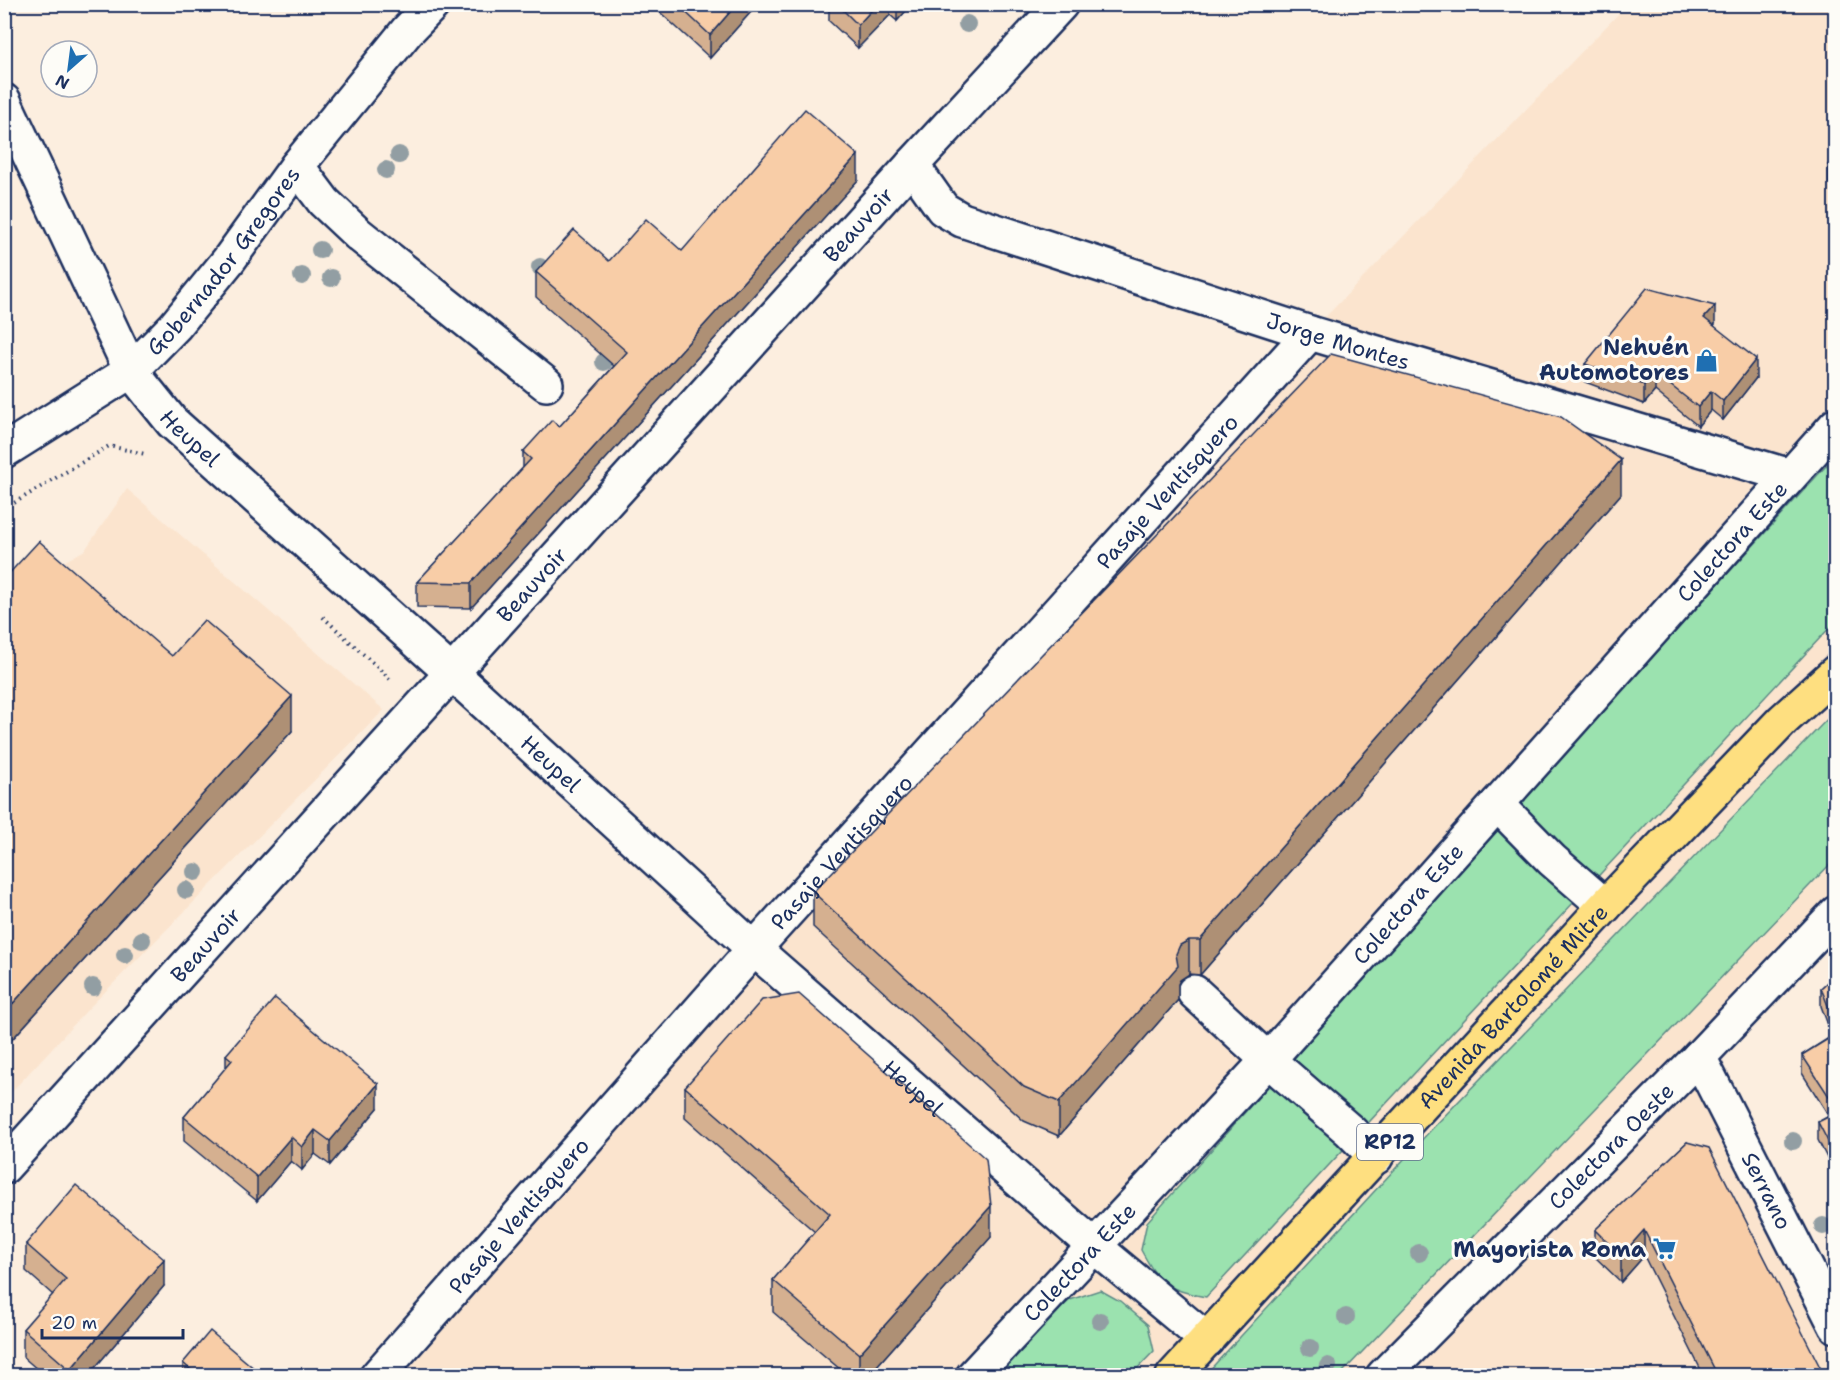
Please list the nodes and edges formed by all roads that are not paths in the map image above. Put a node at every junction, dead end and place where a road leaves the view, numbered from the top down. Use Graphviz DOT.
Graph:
graph roads {
  1 [pos="433,4"];
  2 [pos="1061,4"];
  3 [pos="414,18"];
  4 [pos="4,101"];
  5 [pos="912,165"];
  6 [pos="297,166"];
  7 [pos="1310,333"];
  8 [pos="131,371"];
  9 [pos="546,384"];
  10 [pos="1836,425"];
  11 [pos="4,451"];
  12 [pos="1790,476"];
  13 [pos="1836,654"];
  14 [pos="1836,672"];
  15 [pos="453,674"];
  16 [pos="1783,720"];
  17 [pos="1497,804"];
  18 [pos="1605,906"];
  19 [pos="1836,913"];
  20 [pos="754,949"];
  21 [pos="1194,992"];
  22 [pos="1698,1057"];
  23 [pos="1268,1060"];
  24 [pos="1376,1157"];
  25 [pos="4,1167"];
  26 [pos="1094,1246"];
  27 [pos="1836,1326"];
  28 [pos="1207,1340"];
  29 [pos="377,1376"];
  30 [pos="973,1376"];
  31 [pos="1173,1376"];
  32 [pos="1383,1376"];
  1 -- 3 [label="street, Gobernador Gregores"];
  2 -- 5 [label="street, Beauvoir"];
  3 -- 6 [label="street, Gobernador Gregores"];
  4 -- 8 [label="street, Heupel"];
  5 -- 7 [label="street, Jorge Montes"];
  5 -- 15 [label="street, Beauvoir"];
  6 -- 8 [label="street, Gobernador Gregores"];
  6 -- 9 [label="street"];
  7 -- 12 [label="street, Jorge Montes"];
  7 -- 20 [label="street, Pasaje Ventisquero"];
  8 -- 11 [label="street, Gobernador Gregores"];
  8 -- 15 [label="street, Heupel"];
  10 -- 12 [label="street, Colectora Este"];
  12 -- 17 [label="street, Colectora Este"];
  13 -- 16 [label="main road, Avenida Bartolomé Mitre / RP12"];
  14 -- 16 [label="main road, Avenida Bartolomé Mitre / RP12"];
  15 -- 20 [label="street, Heupel"];
  15 -- 25 [label="street, Beauvoir"];
  16 -- 18 [label="main road, Avenida Bartolomé Mitre / RP12"];
  17 -- 18 [label="street"];
  17 -- 23 [label="street, Colectora Este"];
  18 -- 24 [label="main road, Avenida Bartolomé Mitre / RP12"];
  19 -- 22 [label="street, Colectora Oeste"];
  20 -- 26 [label="street, Heupel"];
  20 -- 29 [label="street, Pasaje Ventisquero"];
  21 -- 23 [label="street"];
  22 -- 27 [label="street, Serrano"];
  22 -- 32 [label="street, Colectora Oeste"];
  23 -- 24 [label="street"];
  23 -- 26 [label="street, Colectora Este"];
  24 -- 28 [label="main road, Avenida Bartolomé Mitre / RP12"];
  26 -- 28 [label="street, Heupel"];
  26 -- 30 [label="street, Colectora Este"];
  28 -- 31 [label="main road, Avenida Bartolomé Mitre / RP12"];
}
